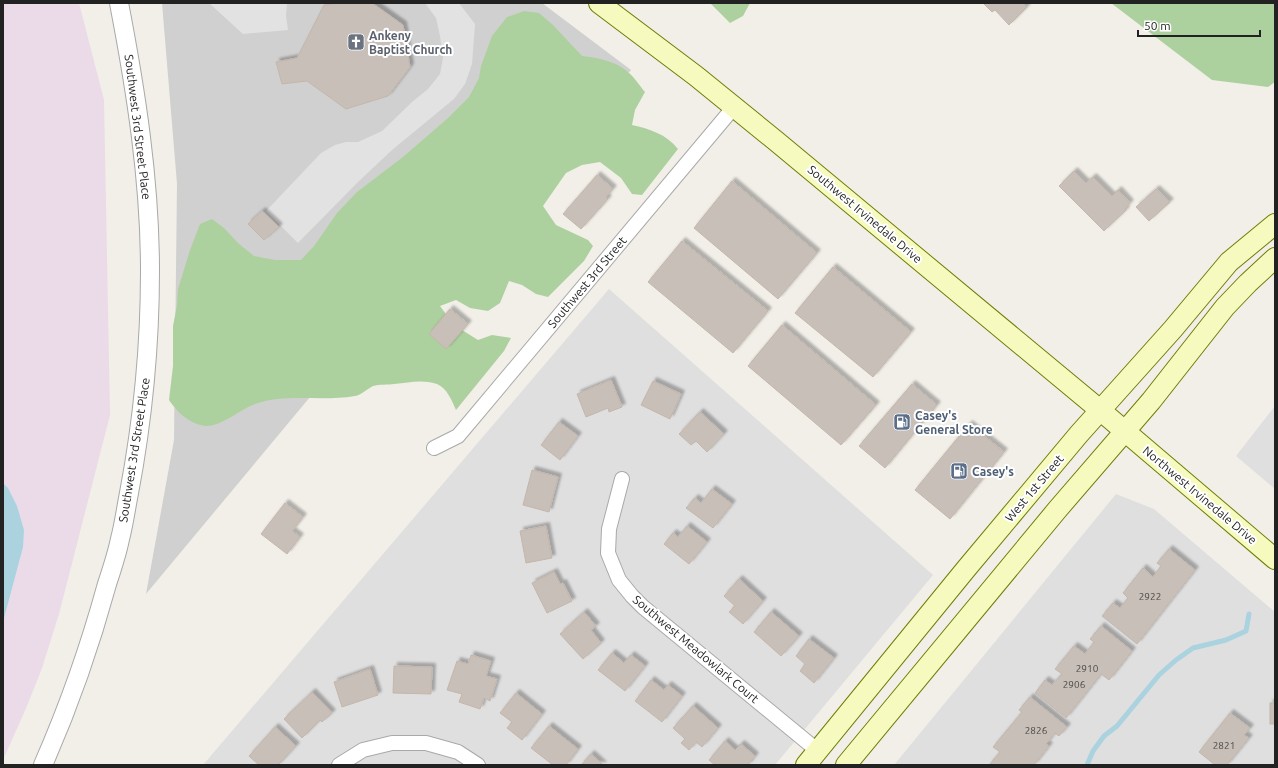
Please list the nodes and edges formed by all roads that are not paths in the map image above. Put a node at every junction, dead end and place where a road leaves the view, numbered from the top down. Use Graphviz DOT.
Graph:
graph roads {
  1 [pos="119,3"];
  2 [pos="599,3"];
  3 [pos="734,107"];
  4 [pos="1275,224"];
  5 [pos="1275,258"];
  6 [pos="1100,410"];
  7 [pos="1126,432"];
  8 [pos="434,448"];
  9 [pos="622,480"];
  10 [pos="1275,559"];
  11 [pos="812,758"];
  12 [pos="43,765"];
  13 [pos="339,765"];
  14 [pos="478,765"];
  15 [pos="846,765"];
  1 -- 12 [label="street, Southwest 3rd Street Place"];
  2 -- 3 [label="main road, Southwest Irvinedale Drive"];
  3 -- 6 [label="main road, Southwest Irvinedale Drive"];
  3 -- 8 [label="street, Southwest 3rd Street"];
  4 -- 6 [label="main road, West 1st Street"];
  5 -- 7 [label="main road"];
  6 -- 7 [label="main road, Southwest Irvinedale Drive"];
  6 -- 11 [label="main road, West 1st Street"];
  7 -- 10 [label="main road, Northwest Irvinedale Drive"];
  7 -- 15 [label="main road"];
  9 -- 11 [label="street, Southwest Meadowlark Court"];
  13 -- 14 [label="street"];
}
